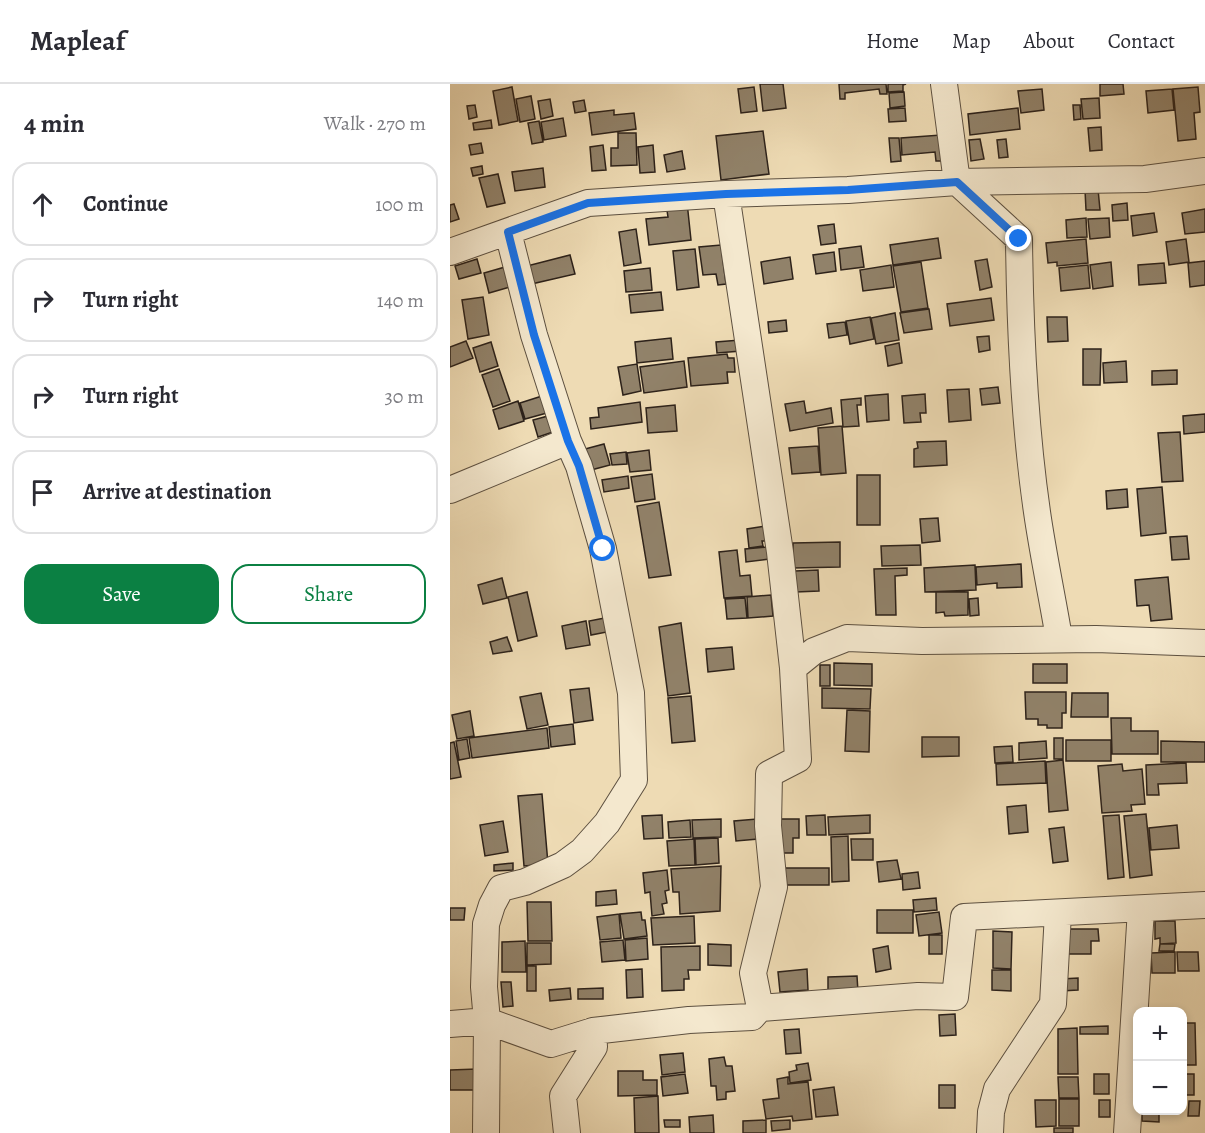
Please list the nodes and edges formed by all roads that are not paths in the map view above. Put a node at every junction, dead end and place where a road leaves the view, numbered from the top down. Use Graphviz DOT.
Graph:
graph roads {
  1 [pos="944,84"];
  2 [pos="1205,171"];
  3 [pos="957,182"];
  4 [pos="726,194"];
  5 [pos="508,232"];
  6 [pos="450,252"];
  7 [pos="568,441"];
  8 [pos="450,490"];
  9 [pos="1059,638"];
  10 [pos="1205,643"];
  11 [pos="793,668"];
  12 [pos="1205,905"];
  13 [pos="1141,909"];
  14 [pos="1058,913"];
  15 [pos="760,1008"];
  16 [pos="487,1021"];
  17 [pos="450,1024"];
  18 [pos="593,1031"];
  19 [pos="486,1133"];
  20 [pos="566,1133"];
  21 [pos="990,1133"];
  22 [pos="1127,1133"];
  1 -- 3 [label="street"];
  2 -- 3 [label="street"];
  3 -- 4 [label="street"];
  3 -- 9 [label="street"];
  4 -- 5 [label="street"];
  4 -- 11 [label="street"];
  5 -- 6 [label="street"];
  5 -- 7 [label="street"];
  7 -- 8 [label="street"];
  7 -- 16 [label="street"];
  9 -- 10 [label="street"];
  9 -- 11 [label="street"];
  11 -- 15 [label="street"];
  12 -- 13 [label="street"];
  13 -- 14 [label="street"];
  13 -- 22 [label="street"];
  14 -- 15 [label="street"];
  14 -- 21 [label="street"];
  15 -- 18 [label="street"];
  16 -- 17 [label="street"];
  16 -- 18 [label="street"];
  16 -- 19 [label="street"];
  18 -- 20 [label="street"];
}
